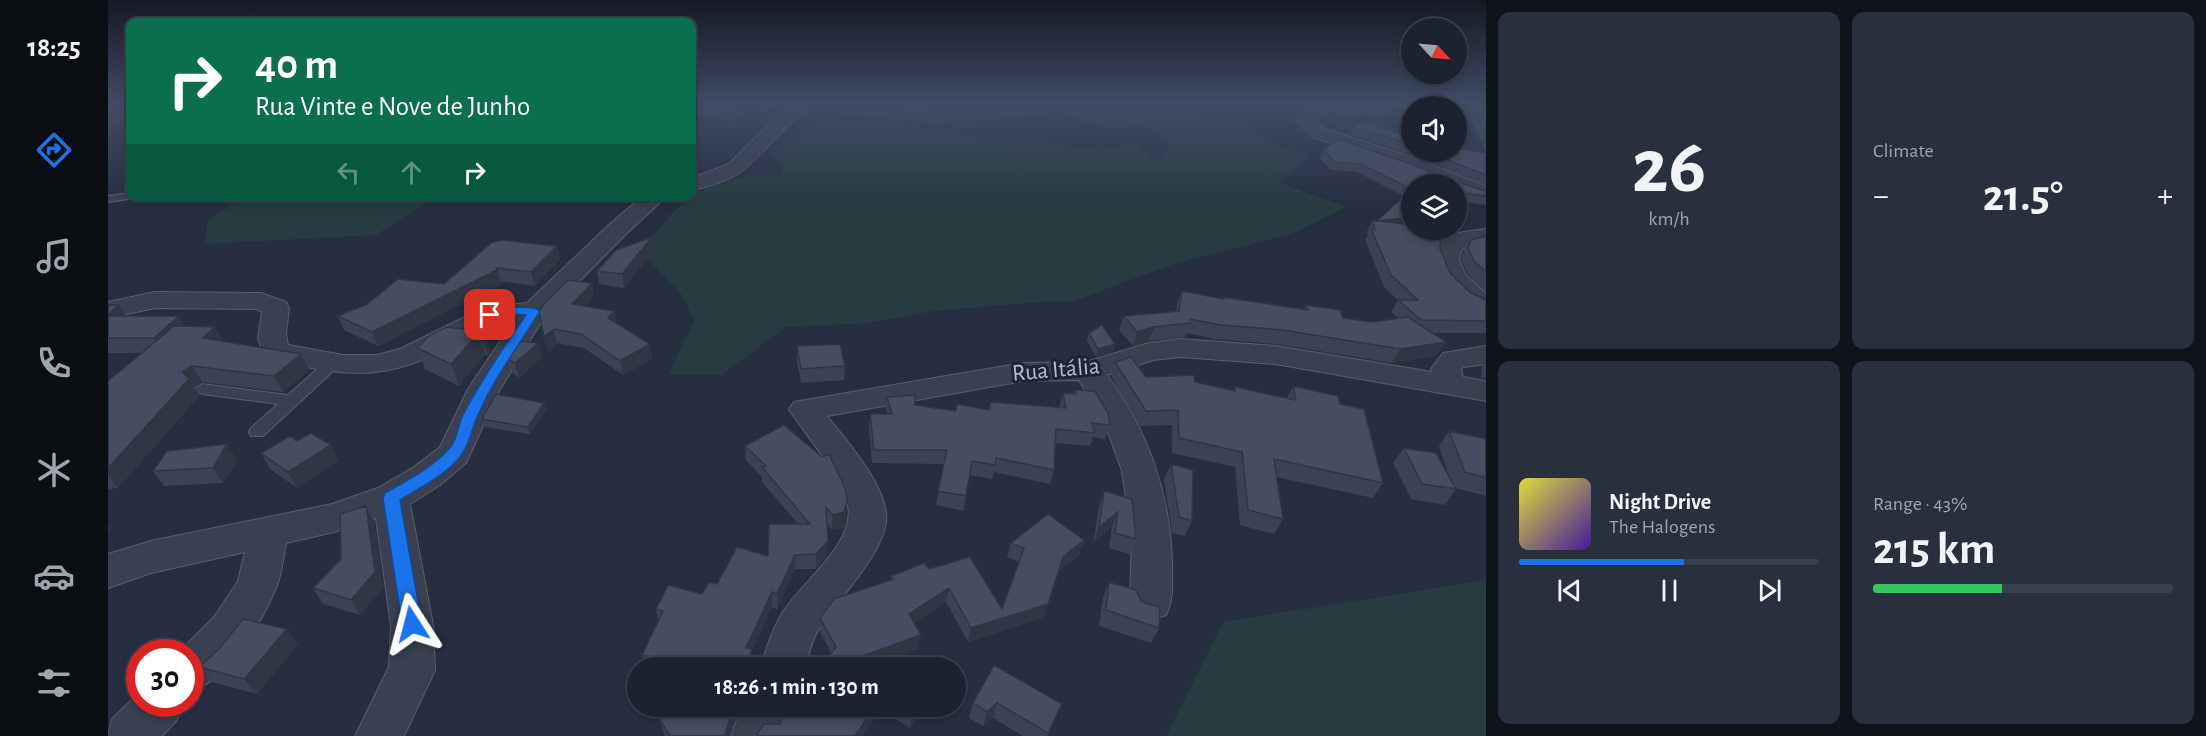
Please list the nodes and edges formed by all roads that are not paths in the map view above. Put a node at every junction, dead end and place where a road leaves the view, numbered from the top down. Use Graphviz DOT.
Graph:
graph roads {
  1 [pos="765,137"];
  2 [pos="1332,137"];
  3 [pos="696,183"];
  4 [pos="1486,193"];
  5 [pos="126,197"];
  6 [pos="108,199"];
  7 [pos="651,201"];
  8 [pos="1486,236"];
  9 [pos="1486,306"];
  10 [pos="108,310"];
  11 [pos="534,311"];
  12 [pos="1486,355"];
  13 [pos="330,364"];
  14 [pos="1088,371"];
  15 [pos="1449,383"];
  16 [pos="202,389"];
  17 [pos="1486,391"];
  18 [pos="291,401"];
  19 [pos="256,432"];
  20 [pos="391,498"];
  21 [pos="270,534"];
  22 [pos="108,571"];
  23 [pos="1151,602"];
  24 [pos="204,657"];
  25 [pos="786,657"];
  26 [pos="147,717"];
  27 [pos="762,717"];
  28 [pos="129,736"];
  29 [pos="379,736"];
  30 [pos="755,736"];
  1 -- 3 [label="street"];
  2 -- 4 [label="street"];
  5 -- 6 [label="lane"];
  7 -- 11 [label="street"];
  8 -- 9 [label="street"];
  10 -- 13 [label="street"];
  11 -- 13 [label="street"];
  11 -- 20 [label="street"];
  12 -- 15 [label="street"];
  13 -- 18 [label="lane"];
  14 -- 15 [label="street, Rua Itália"];
  14 -- 23 [label="street"];
  14 -- 25 [label="street, Rua Itália"];
  15 -- 17 [label="street, Rua Itália"];
  16 -- 18 [label="lane"];
  18 -- 19 [label="lane"];
  20 -- 21 [label="street"];
  20 -- 29 [label="street"];
  21 -- 22 [label="street"];
  21 -- 24 [label="street"];
  26 -- 28 [label="street"];
  27 -- 30 [label="street"];
}
